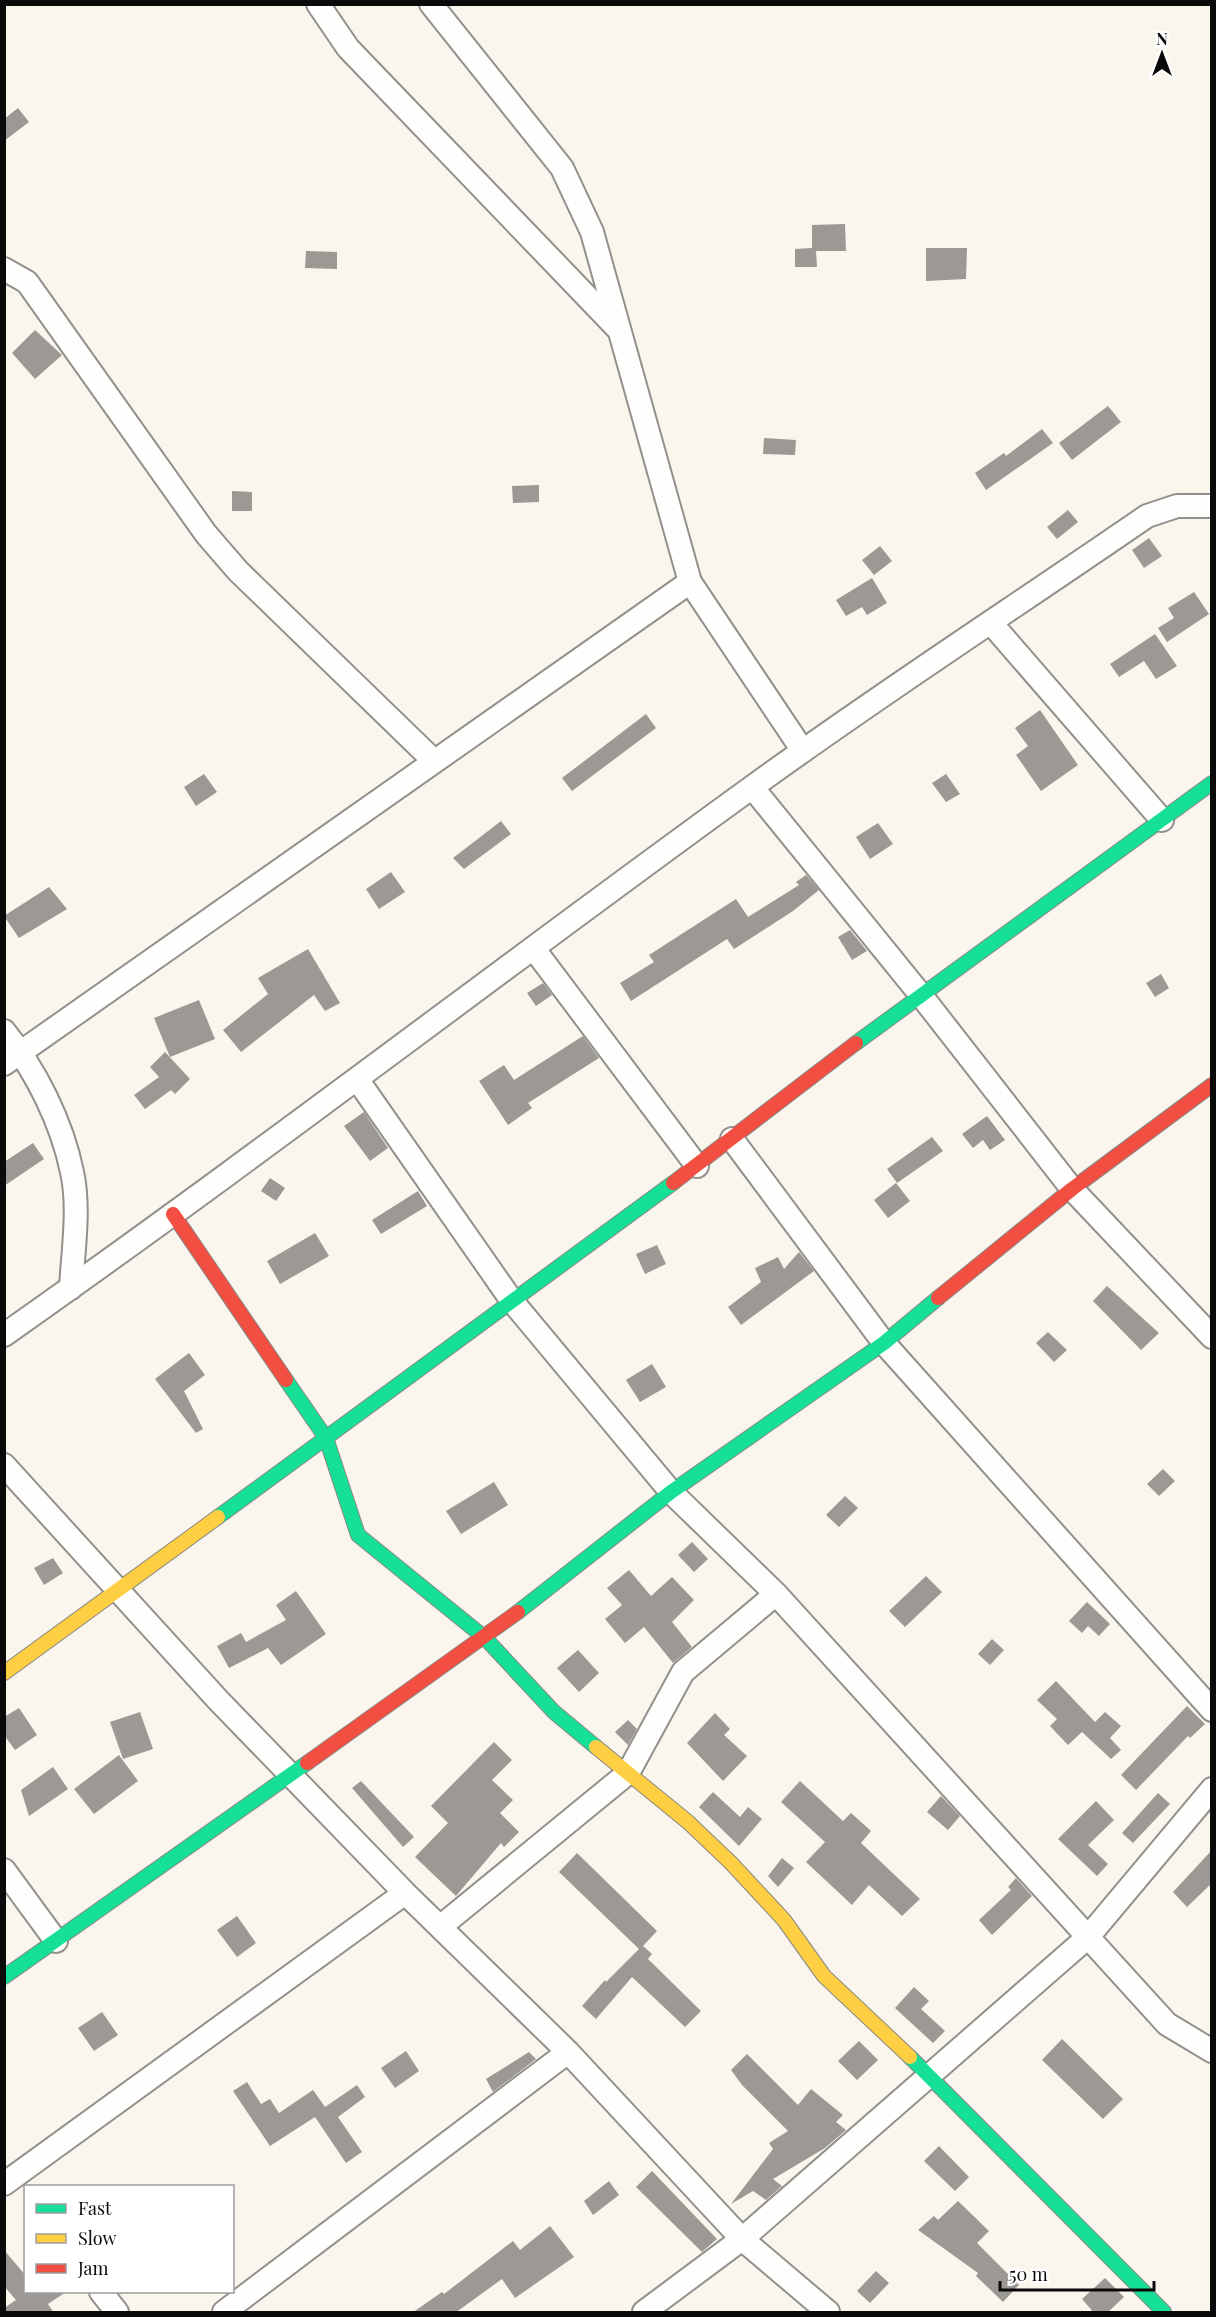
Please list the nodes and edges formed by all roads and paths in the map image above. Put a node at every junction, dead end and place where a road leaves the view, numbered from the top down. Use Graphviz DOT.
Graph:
graph roads {
  1 [pos="318,4"];
  2 [pos="431,4"];
  3 [pos="4,269"];
  4 [pos="621,333"];
  5 [pos="1212,506"];
  6 [pos="690,582"];
  7 [pos="991,623"];
  8 [pos="803,751"];
  9 [pos="434,761"];
  10 [pos="1212,783"];
  11 [pos="752,787"];
  12 [pos="1162,820"];
  13 [pos="534,949"];
  14 [pos="920,994"];
  15 [pos="4,1031"];
  16 [pos="13,1058"];
  17 [pos="357,1079"];
  18 [pos="1212,1085"];
  19 [pos="732,1139"];
  20 [pos="697,1167"];
  21 [pos="1072,1189"];
  22 [pos="173,1214"];
  23 [pos="71,1288"];
  24 [pos="512,1301"];
  25 [pos="4,1335"];
  26 [pos="1212,1337"];
  27 [pos="884,1343"];
  28 [pos="326,1438"];
  29 [pos="4,1465"];
  30 [pos="671,1492"];
  31 [pos="116,1589"];
  32 [pos="777,1594"];
  33 [pos="485,1638"];
  34 [pos="4,1673"];
  35 [pos="1212,1710"];
  36 [pos="628,1773"];
  37 [pos="290,1774"];
  38 [pos="1212,1789"];
  39 [pos="4,1870"];
  40 [pos="405,1893"];
  41 [pos="440,1927"];
  42 [pos="1088,1937"];
  43 [pos="56,1941"];
  44 [pos="4,1977"];
  45 [pos="1212,2051"];
  46 [pos="568,2052"];
  47 [pos="931,2076"];
  48 [pos="15,2183"];
  49 [pos="742,2239"];
  50 [pos="102,2293"];
  51 [pos="117,2313"];
  52 [pos="224,2313"];
  53 [pos="644,2313"];
  54 [pos="828,2313"];
  55 [pos="1164,2313"];
  1 -- 4 [label="street"];
  2 -- 4 [label="street"];
  3 -- 9 [label="street"];
  4 -- 6 [label="street"];
  5 -- 7 [label="street"];
  6 -- 8 [label="street"];
  6 -- 9 [label="street"];
  7 -- 8 [label="street"];
  7 -- 12 [label="street"];
  8 -- 11 [label="street"];
  9 -- 16 [label="street"];
  10 -- 12 [label="street"];
  11 -- 13 [label="street"];
  11 -- 14 [label="street"];
  12 -- 14 [label="street"];
  13 -- 17 [label="street"];
  13 -- 20 [label="street"];
  14 -- 19 [label="street"];
  14 -- 21 [label="street"];
  15 -- 16 [label="street"];
  16 -- 23 [label="street"];
  17 -- 22 [label="street"];
  17 -- 24 [label="street"];
  18 -- 21 [label="street"];
  19 -- 20 [label="street"];
  19 -- 27 [label="street"];
  20 -- 24 [label="street"];
  21 -- 26 [label="street"];
  21 -- 27 [label="street"];
  22 -- 23 [label="street"];
  22 -- 28 [label="street"];
  23 -- 25 [label="street"];
  24 -- 28 [label="street"];
  24 -- 30 [label="street"];
  27 -- 30 [label="street"];
  27 -- 35 [label="street"];
  28 -- 31 [label="street"];
  28 -- 33 [label="street"];
  29 -- 31 [label="street"];
  30 -- 32 [label="street"];
  30 -- 33 [label="street"];
  31 -- 34 [label="street"];
  31 -- 37 [label="street"];
  32 -- 36 [label="street"];
  32 -- 42 [label="street"];
  33 -- 36 [label="street"];
  33 -- 37 [label="street"];
  36 -- 41 [label="street"];
  36 -- 47 [label="street"];
  37 -- 40 [label="street"];
  37 -- 43 [label="street"];
  38 -- 42 [label="street"];
  39 -- 43 [label="street"];
  40 -- 41 [label="street"];
  40 -- 48 [label="street"];
  41 -- 46 [label="street"];
  42 -- 45 [label="street"];
  42 -- 47 [label="street"];
  43 -- 44 [label="street"];
  46 -- 49 [label="street"];
  46 -- 52 [label="street"];
  47 -- 49 [label="street"];
  47 -- 55 [label="street"];
  49 -- 53 [label="street"];
  49 -- 54 [label="street"];
  50 -- 51 [label="street"];
}
